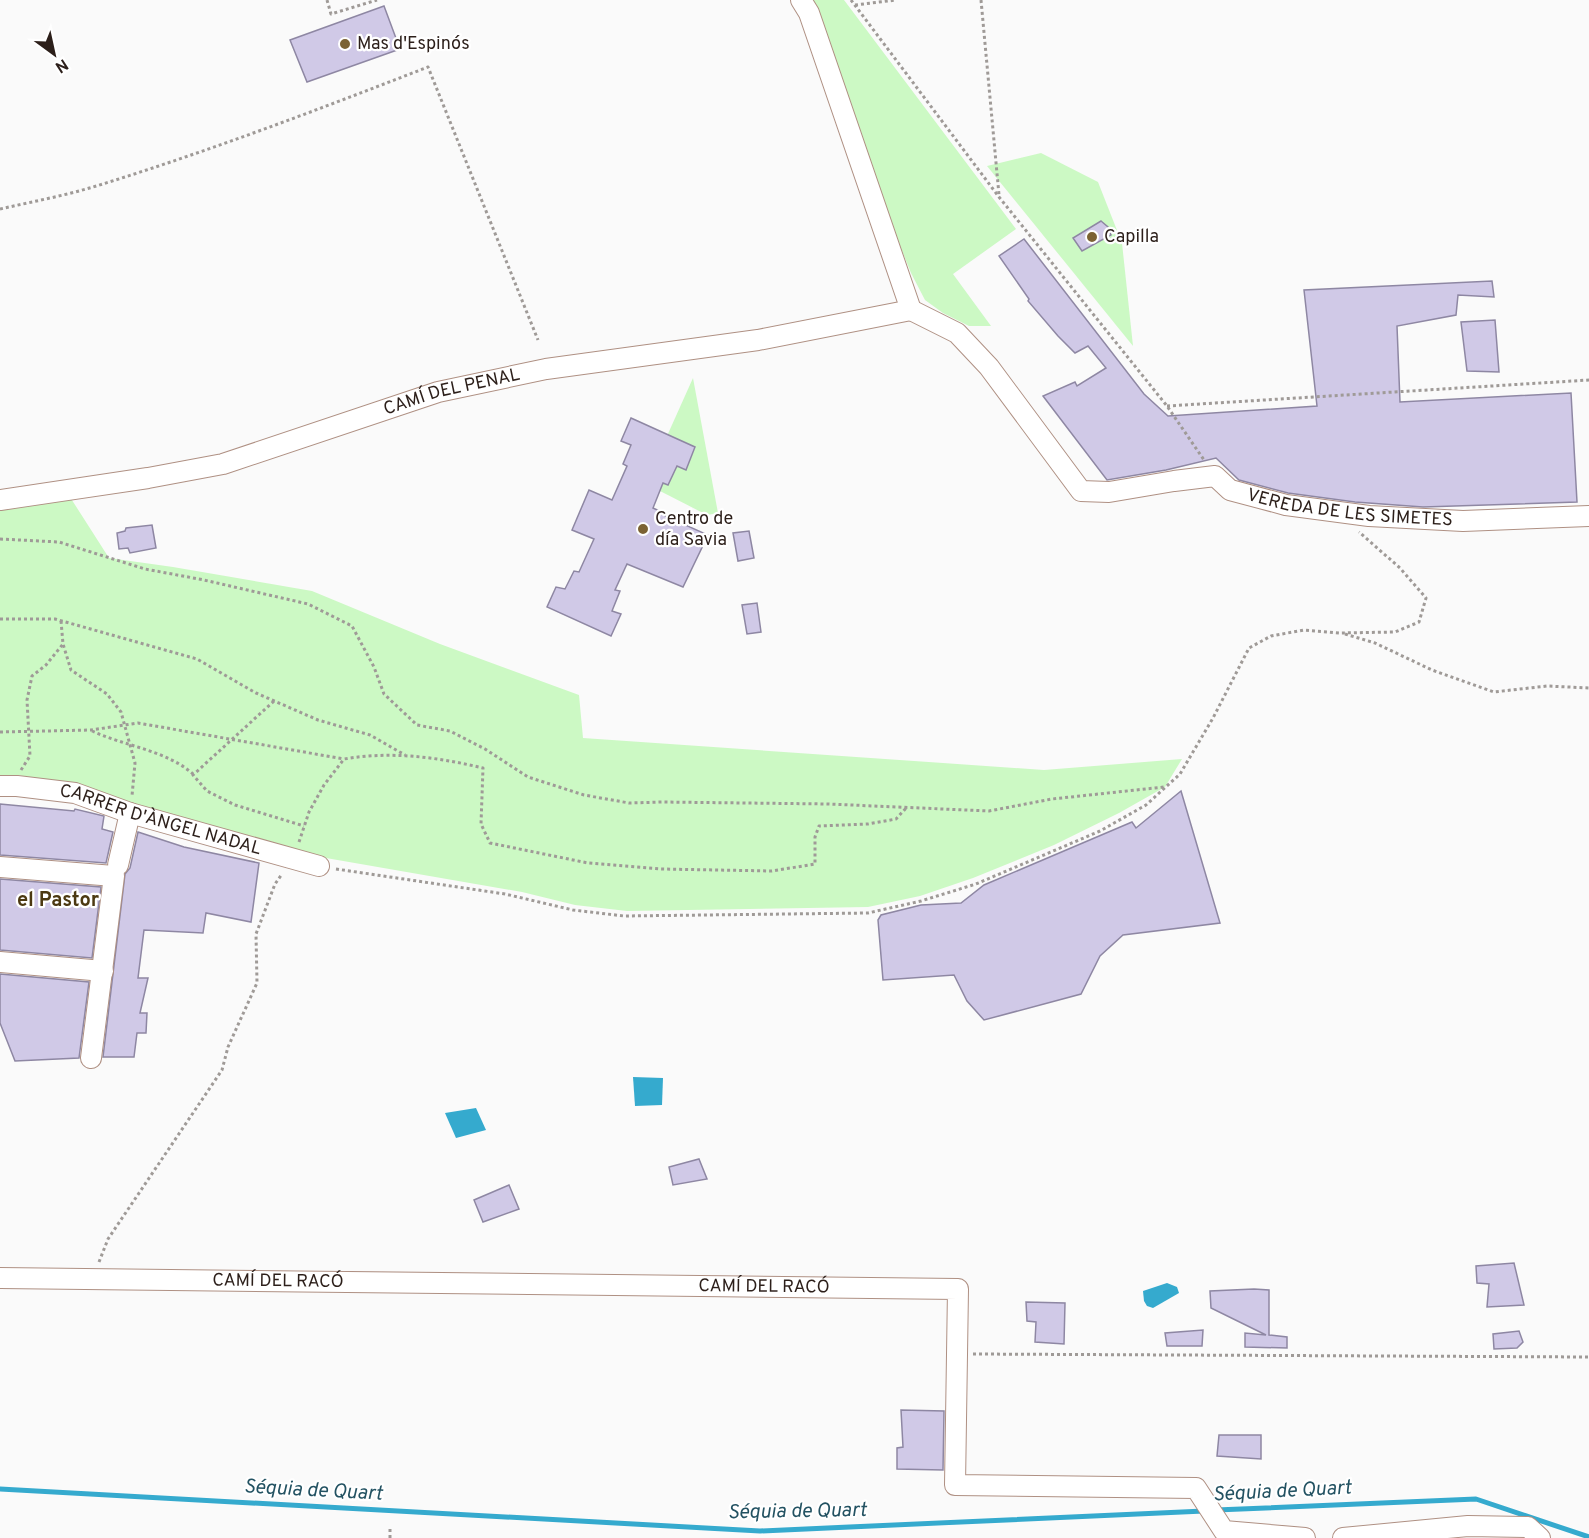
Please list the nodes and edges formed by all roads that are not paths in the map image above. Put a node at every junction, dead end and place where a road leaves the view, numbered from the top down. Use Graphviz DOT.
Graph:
graph roads {
  1 [pos="801,0"];
  2 [pos="911,310"];
  3 [pos="0,500"];
  4 [pos="1589,516"];
  5 [pos="8,786"];
  6 [pos="130,813"];
  7 [pos="319,866"];
  8 [pos="0,867"];
  9 [pos="116,870"];
  10 [pos="0,962"];
  11 [pos="103,971"];
  12 [pos="91,1058"];
  13 [pos="0,1278"];
  14 [pos="1305,1538"];
  15 [pos="1343,1538"];
  16 [pos="1540,1538"];
  1 -- 2 [label="street"];
  2 -- 3 [label="street, CAMÍ DEL PENAL"];
  2 -- 4 [label="street, VEREDA DE LES SIMETES"];
  5 -- 6 [label="street, CARRER D'ÀNGEL NADAL"];
  6 -- 7 [label="street, CARRER D'ÀNGEL NADAL"];
  6 -- 9 [label="street"];
  8 -- 9 [label="street"];
  9 -- 11 [label="street"];
  10 -- 11 [label="street"];
  11 -- 12 [label="street"];
  13 -- 14 [label="street, CAMÍ DEL RACÓ"];
  15 -- 16 [label="street"];
}
